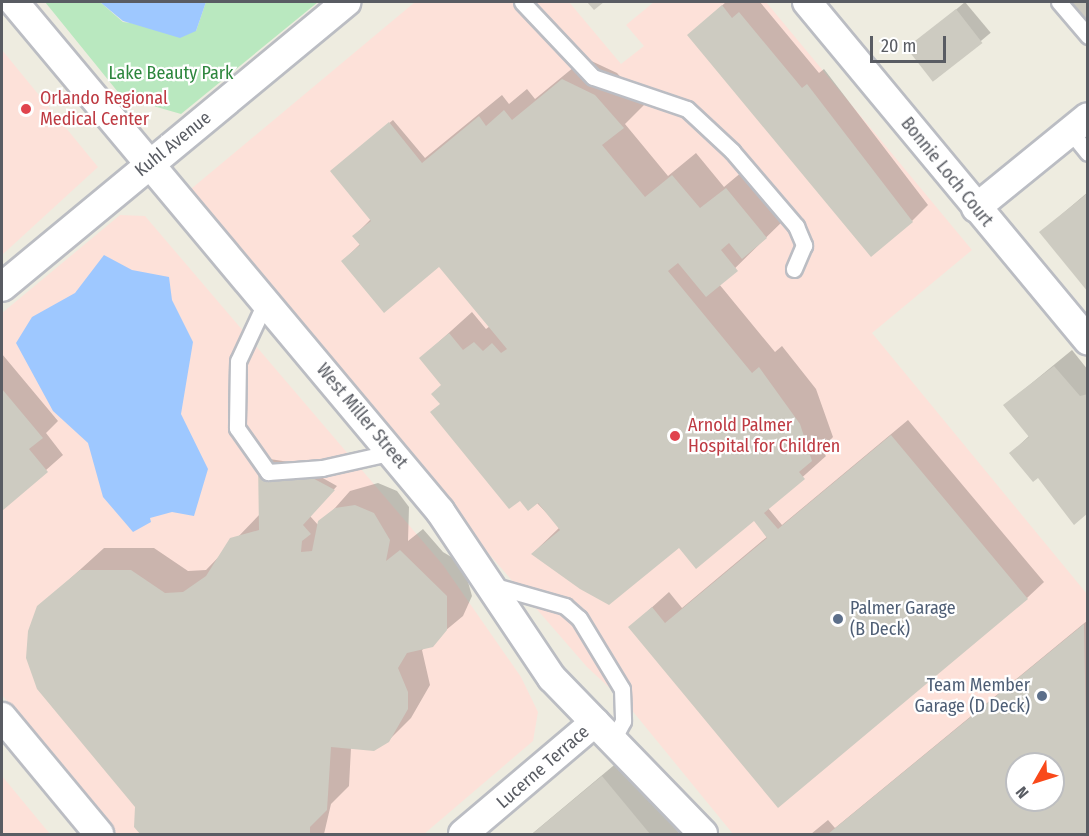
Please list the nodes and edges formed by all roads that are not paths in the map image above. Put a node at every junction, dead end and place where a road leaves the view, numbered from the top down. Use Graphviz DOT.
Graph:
graph roads {
  1 [pos="14,2"];
  2 [pos="346,2"];
  3 [pos="522,2"];
  4 [pos="807,2"];
  5 [pos="1059,2"];
  6 [pos="1088,36"];
  7 [pos="1082,134"];
  8 [pos="149,164"];
  9 [pos="976,208"];
  10 [pos="794,269"];
  11 [pos="2,287"];
  12 [pos="266,301"];
  13 [pos="1088,342"];
  14 [pos="393,452"];
  15 [pos="489,582"];
  16 [pos="2,717"];
  17 [pos="604,731"];
  18 [pos="473,831"];
  19 [pos="99,834"];
  20 [pos="703,834"];
  1 -- 8 [label="street, West Miller Street"];
  2 -- 8 [label="street, Kuhl Avenue"];
  3 -- 10 [label="lane"];
  4 -- 9 [label="street, Bonnie Loch Court"];
  5 -- 6 [label="lane"];
  7 -- 9 [label="street"];
  8 -- 11 [label="street, Kuhl Avenue"];
  8 -- 12 [label="street, West Miller Street"];
  9 -- 13 [label="street, Bonnie Loch Court"];
  12 -- 14 [label="street, West Miller Street"];
  12 -- 14 [label="lane"];
  14 -- 15 [label="street, West Miller Street"];
  15 -- 17 [label="street, West Miller Street"];
  15 -- 17 [label="lane"];
  16 -- 19 [label="street"];
  17 -- 18 [label="street, Lucerne Terrace"];
  17 -- 20 [label="street, West Miller Street"];
}
